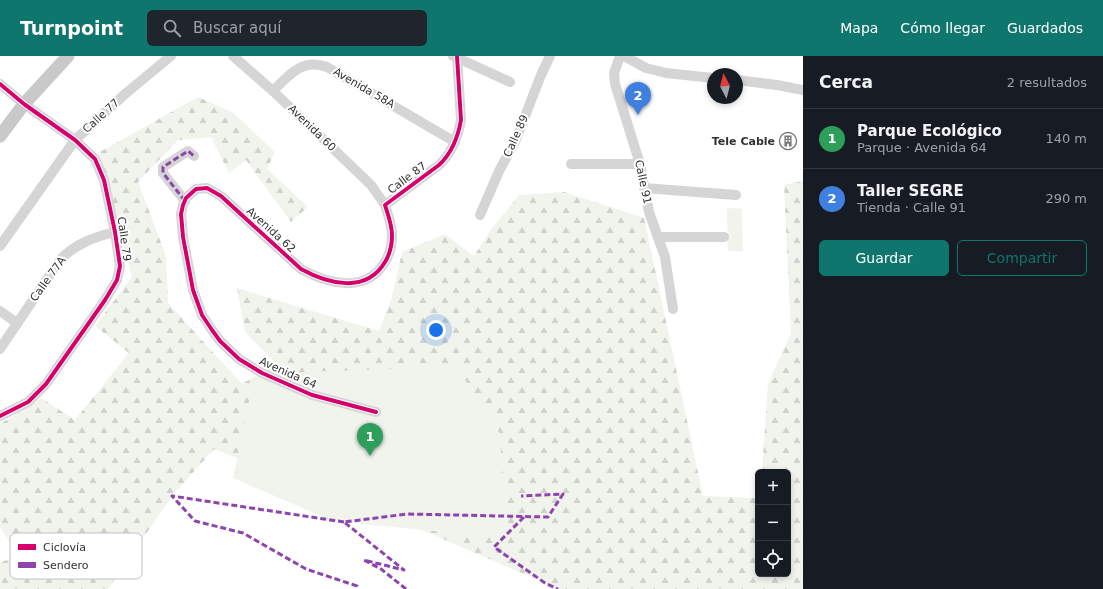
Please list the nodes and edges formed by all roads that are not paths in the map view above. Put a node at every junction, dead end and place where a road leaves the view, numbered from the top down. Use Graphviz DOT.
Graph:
graph roads {
  1 [pos="68,56"];
  2 [pos="171,56"];
  3 [pos="233,56"];
  4 [pos="550,56"];
  5 [pos="620,56"];
  6 [pos="624,56"];
  7 [pos="456,57"];
  8 [pos="707,77"];
  9 [pos="743,81"];
  10 [pos="510,82"];
  11 [pos="0,84"];
  12 [pos="803,90"];
  13 [pos="273,91"];
  14 [pos="24,104"];
  15 [pos="0,136"];
  16 [pos="74,140"];
  17 [pos="456,142"];
  18 [pos="194,156"];
  19 [pos="571,164"];
  20 [pos="640,164"];
  21 [pos="644,188"];
  22 [pos="736,195"];
  23 [pos="184,201"];
  24 [pos="385,205"];
  25 [pos="480,215"];
  26 [pos="115,232"];
  27 [pos="658,237"];
  28 [pos="724,237"];
  29 [pos="0,246"];
  30 [pos="337,283"];
  31 [pos="673,309"];
  32 [pos="0,311"];
  33 [pos="17,323"];
  34 [pos="0,349"];
  35 [pos="376,412"];
  36 [pos="0,416"];
  1 -- 14 [label="main road"];
  2 -- 16 [label="street, Calle 77"];
  3 -- 13 [label="street, Avenida 60"];
  4 -- 25 [label="street, Calle 89"];
  5 -- 20 [label="street, Calle 91"];
  6 -- 8 [label="street"];
  7 -- 10 [label="street"];
  7 -- 17 [label="street, Calle 87"];
  9 -- 12 [label="street"];
  11 -- 14 [label="street"];
  13 -- 17 [label="street, Avenida 58A"];
  13 -- 24 [label="street, Avenida 60"];
  14 -- 15 [label="main road"];
  14 -- 16 [label="street, Calle 79"];
  16 -- 26 [label="street, Calle 79"];
  16 -- 29 [label="street, Calle 77"];
  17 -- 24 [label="street, Calle 87"];
  18 -- 23 [label="street"];
  19 -- 20 [label="street"];
  20 -- 21 [label="street, Calle 91"];
  21 -- 22 [label="street"];
  21 -- 27 [label="street, Calle 91"];
  23 -- 30 [label="street, Avenida 62"];
  23 -- 35 [label="street, Avenida 64"];
  24 -- 30 [label="street, Calle 87"];
  26 -- 33 [label="street, Calle 77A"];
  26 -- 36 [label="street, Calle 79"];
  27 -- 28 [label="street"];
  27 -- 31 [label="street, Calle 91"];
  32 -- 33 [label="street"];
  33 -- 34 [label="street, Calle 77A"];
}
